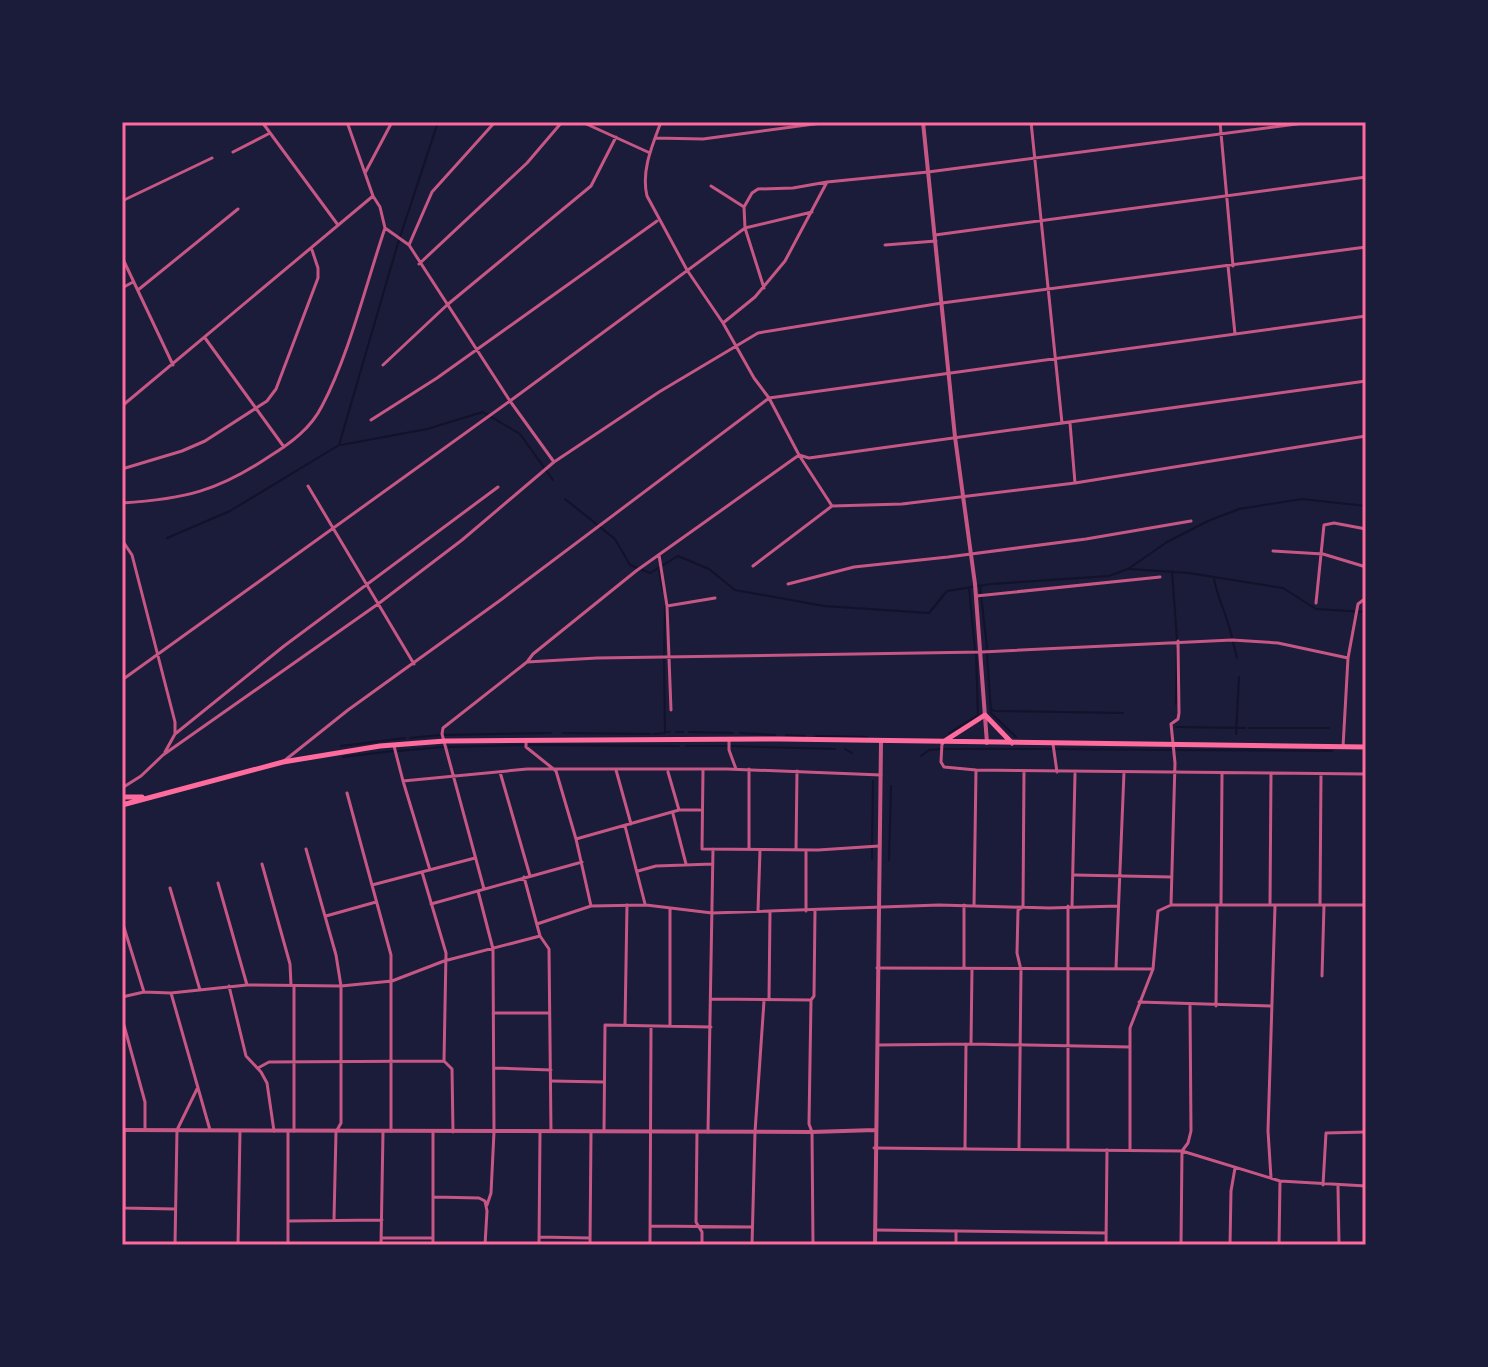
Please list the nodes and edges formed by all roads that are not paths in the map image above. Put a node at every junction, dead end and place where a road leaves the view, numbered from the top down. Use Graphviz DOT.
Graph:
graph roads {
  1 [pos="262,122"];
  2 [pos="347,122"];
  3 [pos="392,122"];
  4 [pos="495,122"];
  5 [pos="562,122"];
  6 [pos="661,122"];
  7 [pos="829,122"];
  8 [pos="923,122"];
  9 [pos="1031,122"];
  10 [pos="1220,122"];
  11 [pos="1312,122"];
  12 [pos="586,123"];
  13 [pos="270,133"];
  14 [pos="1221,135"];
  15 [pos="616,137"];
  16 [pos="655,138"];
  17 [pos="233,152"];
  18 [pos="650,153"];
  19 [pos="1036,156"];
  20 [pos="212,158"];
  21 [pos="928,172"];
  22 [pos="365,173"];
  23 [pos="1366,177"];
  24 [pos="827,182"];
  25 [pos="711,186"];
  26 [pos="373,196"];
  27 [pos="1228,197"];
  28 [pos="122,201"];
  29 [pos="744,207"];
  30 [pos="238,209"];
  31 [pos="812,212"];
  32 [pos="659,220"];
  33 [pos="1042,222"];
  34 [pos="338,225"];
  35 [pos="385,228"];
  36 [pos="745,228"];
  37 [pos="935,238"];
  38 [pos="409,245"];
  39 [pos="885,245"];
  40 [pos="1366,247"];
  41 [pos="311,250"];
  42 [pos="122,257"];
  43 [pos="419,264"];
  44 [pos="1231,266"];
  45 [pos="687,270"];
  46 [pos="134,282"];
  47 [pos="122,288"];
  48 [pos="764,288"];
  49 [pos="138,290"];
  50 [pos="1048,290"];
  51 [pos="942,303"];
  52 [pos="447,305"];
  53 [pos="1366,316"];
  54 [pos="723,323"];
  55 [pos="1235,334"];
  56 [pos="205,338"];
  57 [pos="737,346"];
  58 [pos="475,349"];
  59 [pos="1055,360"];
  60 [pos="173,365"];
  61 [pos="383,365"];
  62 [pos="949,375"];
  63 [pos="1366,381"];
  64 [pos="769,398"];
  65 [pos="510,401"];
  66 [pos="122,406"];
  67 [pos="257,408"];
  68 [pos="371,420"];
  69 [pos="1070,422"];
  70 [pos="1062,423"];
  71 [pos="1366,436"];
  72 [pos="955,437"];
  73 [pos="284,447"];
  74 [pos="799,455"];
  75 [pos="554,462"];
  76 [pos="122,469"];
  77 [pos="1075,483"];
  78 [pos="308,486"];
  79 [pos="498,487"];
  80 [pos="963,497"];
  81 [pos="122,503"];
  82 [pos="832,506"];
  83 [pos="1191,521"];
  84 [pos="333,529"];
  85 [pos="1366,529"];
  86 [pos="122,540"];
  87 [pos="1273,551"];
  88 [pos="659,554"];
  89 [pos="970,554"];
  90 [pos="1323,554"];
  91 [pos="753,566"];
  92 [pos="1366,567"];
  93 [pos="1160,577"];
  94 [pos="366,584"];
  95 [pos="788,584"];
  96 [pos="976,595"];
  97 [pos="715,598"];
  98 [pos="1366,598"];
  99 [pos="1316,603"];
  100 [pos="378,604"];
  101 [pos="667,606"];
  102 [pos="1178,641"];
  103 [pos="982,652"];
  104 [pos="156,655"];
  105 [pos="668,657"];
  106 [pos="1348,658"];
  107 [pos="527,662"];
  108 [pos="414,664"];
  109 [pos="122,680"];
  110 [pos="671,710"];
  111 [pos="985,715"];
  112 [pos="175,734"];
  113 [pos="526,739"];
  114 [pos="729,739"];
  115 [pos="445,741"];
  116 [pos="881,742"];
  117 [pos="942,743"];
  118 [pos="987,743"];
  119 [pos="1012,743"];
  120 [pos="1174,743"];
  121 [pos="1053,744"];
  122 [pos="394,745"];
  123 [pos="1343,747"];
  124 [pos="1366,747"];
  125 [pos="163,755"];
  126 [pos="283,762"];
  127 [pos="736,769"];
  128 [pos="749,769"];
  129 [pos="616,770"];
  130 [pos="668,770"];
  131 [pos="703,770"];
  132 [pos="976,770"];
  133 [pos="499,771"];
  134 [pos="556,771"];
  135 [pos="797,771"];
  136 [pos="1024,771"];
  137 [pos="1057,772"];
  138 [pos="1075,772"];
  139 [pos="1124,772"];
  140 [pos="1173,773"];
  141 [pos="1271,773"];
  142 [pos="1222,774"];
  143 [pos="1321,774"];
  144 [pos="1366,774"];
  145 [pos="881,775"];
  146 [pos="452,776"];
  147 [pos="403,781"];
  148 [pos="122,788"];
  149 [pos="347,793"];
  150 [pos="122,797"];
  151 [pos="147,797"];
  152 [pos="122,805"];
  153 [pos="679,810"];
  154 [pos="702,810"];
  155 [pos="673,812"];
  156 [pos="631,824"];
  157 [pos="625,826"];
  158 [pos="576,839"];
  159 [pos="881,846"];
  160 [pos="306,849"];
  161 [pos="713,849"];
  162 [pos="749,849"];
  163 [pos="760,850"];
  164 [pos="796,850"];
  165 [pos="806,850"];
  166 [pos="475,858"];
  167 [pos="582,862"];
  168 [pos="262,864"];
  169 [pos="686,864"];
  170 [pos="713,864"];
  171 [pos="430,870"];
  172 [pos="638,871"];
  173 [pos="422,872"];
  174 [pos="1074,875"];
  175 [pos="530,876"];
  176 [pos="1119,876"];
  177 [pos="524,877"];
  178 [pos="1171,877"];
  179 [pos="218,883"];
  180 [pos="372,885"];
  181 [pos="170,888"];
  182 [pos="484,889"];
  183 [pos="478,891"];
  184 [pos="376,902"];
  185 [pos="431,904"];
  186 [pos="1219,904"];
  187 [pos="627,905"];
  188 [pos="646,905"];
  189 [pos="964,905"];
  190 [pos="1171,905"];
  191 [pos="1322,905"];
  192 [pos="1366,905"];
  193 [pos="591,906"];
  194 [pos="974,906"];
  195 [pos="1070,906"];
  196 [pos="1118,906"];
  197 [pos="1272,906"];
  198 [pos="1023,907"];
  199 [pos="880,908"];
  200 [pos="670,909"];
  201 [pos="758,911"];
  202 [pos="770,911"];
  203 [pos="806,911"];
  204 [pos="815,911"];
  205 [pos="712,913"];
  206 [pos="326,916"];
  207 [pos="122,921"];
  208 [pos="537,924"];
  209 [pos="540,936"];
  210 [pos="493,949"];
  211 [pos="444,961"];
  212 [pos="877,968"];
  213 [pos="964,968"];
  214 [pos="972,969"];
  215 [pos="1153,969"];
  216 [pos="1021,970"];
  217 [pos="1070,970"];
  218 [pos="1115,970"];
  219 [pos="1322,976"];
  220 [pos="392,981"];
  221 [pos="247,985"];
  222 [pos="292,985"];
  223 [pos="229,986"];
  224 [pos="341,986"];
  225 [pos="200,990"];
  226 [pos="144,992"];
  227 [pos="171,993"];
  228 [pos="122,997"];
  229 [pos="711,999"];
  230 [pos="767,1000"];
  231 [pos="811,1000"];
  232 [pos="1139,1002"];
  233 [pos="1190,1005"];
  234 [pos="1216,1006"];
  235 [pos="1273,1006"];
  236 [pos="493,1013"];
  237 [pos="550,1013"];
  238 [pos="122,1018"];
  239 [pos="625,1025"];
  240 [pos="670,1025"];
  241 [pos="651,1026"];
  242 [pos="711,1027"];
  243 [pos="969,1044"];
  244 [pos="876,1045"];
  245 [pos="1021,1045"];
  246 [pos="1070,1047"];
  247 [pos="1130,1047"];
  248 [pos="340,1060"];
  249 [pos="390,1061"];
  250 [pos="444,1061"];
  251 [pos="294,1062"];
  252 [pos="258,1068"];
  253 [pos="493,1068"];
  254 [pos="551,1070"];
  255 [pos="551,1081"];
  256 [pos="604,1082"];
  257 [pos="197,1089"];
  258 [pos="123,1130"];
  259 [pos="145,1130"];
  260 [pos="177,1130"];
  261 [pos="210,1130"];
  262 [pos="875,1130"];
  263 [pos="240,1131"];
  264 [pos="274,1131"];
  265 [pos="291,1131"];
  266 [pos="391,1131"];
  267 [pos="540,1131"];
  268 [pos="551,1131"];
  269 [pos="591,1131"];
  270 [pos="604,1131"];
  271 [pos="336,1132"];
  272 [pos="383,1132"];
  273 [pos="453,1132"];
  274 [pos="494,1132"];
  275 [pos="651,1132"];
  276 [pos="697,1132"];
  277 [pos="708,1132"];
  278 [pos="755,1132"];
  279 [pos="812,1132"];
  280 [pos="1366,1132"];
  281 [pos="433,1133"];
  282 [pos="874,1148"];
  283 [pos="965,1149"];
  284 [pos="1130,1149"];
  285 [pos="1019,1150"];
  286 [pos="1068,1150"];
  287 [pos="1107,1150"];
  288 [pos="1182,1151"];
  289 [pos="1235,1168"];
  290 [pos="1271,1179"];
  291 [pos="1280,1181"];
  292 [pos="1323,1185"];
  293 [pos="1338,1186"];
  294 [pos="1366,1186"];
  295 [pos="433,1197"];
  296 [pos="487,1205"];
  297 [pos="123,1208"];
  298 [pos="175,1209"];
  299 [pos="334,1219"];
  300 [pos="382,1220"];
  301 [pos="288,1221"];
  302 [pos="650,1226"];
  303 [pos="698,1227"];
  304 [pos="752,1227"];
  305 [pos="875,1230"];
  306 [pos="956,1231"];
  307 [pos="1106,1233"];
  308 [pos="539,1237"];
  309 [pos="382,1238"];
  310 [pos="433,1238"];
  311 [pos="590,1238"];
  312 [pos="175,1245"];
  313 [pos="238,1245"];
  314 [pos="288,1245"];
  315 [pos="381,1245"];
  316 [pos="433,1245"];
  317 [pos="485,1245"];
  318 [pos="539,1245"];
  319 [pos="590,1245"];
  320 [pos="650,1245"];
  321 [pos="702,1245"];
  322 [pos="752,1245"];
  323 [pos="813,1245"];
  324 [pos="875,1245"];
  325 [pos="956,1245"];
  326 [pos="1106,1245"];
  327 [pos="1181,1245"];
  328 [pos="1230,1245"];
  329 [pos="1279,1245"];
  330 [pos="1339,1245"];
  1 -- 13 [label="street"];
  2 -- 22 [label="street"];
  3 -- 22 [label="street"];
  4 -- 38 [label="street"];
  5 -- 43 [label="street"];
  6 -- 16 [label="street"];
  7 -- 16 [label="street"];
  8 -- 21 [label="street"];
  9 -- 19 [label="street"];
  10 -- 14 [label="street"];
  11 -- 14 [label="street"];
  12 -- 15 [label="street"];
  13 -- 17 [label="street"];
  13 -- 34 [label="street"];
  14 -- 19 [label="street"];
  14 -- 27 [label="street"];
  15 -- 18 [label="street"];
  15 -- 52 [label="street"];
  16 -- 18 [label="street"];
  18 -- 32 [label="street"];
  19 -- 21 [label="street"];
  19 -- 33 [label="street"];
  20 -- 28 [label="street"];
  21 -- 24 [label="street"];
  21 -- 37 [label="street"];
  22 -- 26 [label="street"];
  23 -- 27 [label="street"];
  24 -- 29 [label="street"];
  24 -- 31 [label="street"];
  25 -- 29 [label="street"];
  26 -- 34 [label="street"];
  26 -- 35 [label="street"];
  27 -- 33 [label="street"];
  27 -- 44 [label="street"];
  29 -- 36 [label="street"];
  30 -- 49 [label="street"];
  31 -- 36 [label="street"];
  31 -- 48 [label="street"];
  32 -- 45 [label="street"];
  32 -- 58 [label="street"];
  33 -- 37 [label="street"];
  33 -- 50 [label="street"];
  34 -- 41 [label="street"];
  35 -- 38 [label="street"];
  35 -- 73 [label="street"];
  36 -- 45 [label="street"];
  36 -- 48 [label="street"];
  37 -- 39 [label="street"];
  37 -- 51 [label="street"];
  38 -- 43 [label="street"];
  40 -- 44 [label="street"];
  41 -- 56 [label="street"];
  41 -- 67 [label="street"];
  42 -- 46 [label="street"];
  43 -- 52 [label="street"];
  44 -- 50 [label="street"];
  44 -- 55 [label="street"];
  45 -- 54 [label="street"];
  45 -- 65 [label="street"];
  46 -- 47 [label="street"];
  46 -- 49 [label="street"];
  48 -- 54 [label="street"];
  49 -- 60 [label="street"];
  50 -- 51 [label="street"];
  50 -- 59 [label="street"];
  51 -- 57 [label="street"];
  51 -- 62 [label="street"];
  52 -- 58 [label="street"];
  52 -- 61 [label="street"];
  53 -- 55 [label="street"];
  54 -- 57 [label="street"];
  55 -- 59 [label="street"];
  56 -- 60 [label="street"];
  56 -- 67 [label="street"];
  57 -- 64 [label="street"];
  57 -- 75 [label="street"];
  58 -- 65 [label="street"];
  58 -- 68 [label="street"];
  59 -- 62 [label="street"];
  59 -- 70 [label="street"];
  60 -- 66 [label="street"];
  62 -- 64 [label="street"];
  62 -- 72 [label="street"];
  63 -- 69 [label="street"];
  64 -- 74 [label="street"];
  64 -- 108 [label="street"];
  65 -- 75 [label="street"];
  65 -- 84 [label="street"];
  67 -- 73 [label="street"];
  67 -- 76 [label="street"];
  69 -- 70 [label="street"];
  69 -- 77 [label="street"];
  70 -- 72 [label="street"];
  71 -- 77 [label="street"];
  72 -- 74 [label="street"];
  72 -- 80 [label="street"];
  73 -- 81 [label="street"];
  74 -- 82 [label="street"];
  74 -- 88 [label="street"];
  75 -- 100 [label="street"];
  77 -- 80 [label="street"];
  78 -- 84 [label="street"];
  79 -- 94 [label="street"];
  80 -- 82 [label="street"];
  80 -- 89 [label="street"];
  82 -- 91 [label="street"];
  83 -- 89 [label="street"];
  84 -- 94 [label="street"];
  84 -- 104 [label="street"];
  85 -- 90 [label="street"];
  86 -- 104 [label="street"];
  87 -- 90 [label="street"];
  88 -- 101 [label="street"];
  88 -- 107 [label="street"];
  89 -- 95 [label="street"];
  89 -- 96 [label="street"];
  90 -- 92 [label="street"];
  90 -- 99 [label="street"];
  93 -- 96 [label="street"];
  94 -- 100 [label="street"];
  94 -- 112 [label="street"];
  96 -- 103 [label="street"];
  97 -- 101 [label="street"];
  98 -- 106 [label="street"];
  100 -- 108 [label="street"];
  100 -- 125 [label="street"];
  101 -- 105 [label="street"];
  102 -- 103 [label="street"];
  102 -- 106 [label="street"];
  102 -- 120 [label="street"];
  103 -- 105 [label="street"];
  103 -- 111 [label="street"];
  104 -- 109 [label="street"];
  104 -- 112 [label="street"];
  105 -- 107 [label="street"];
  105 -- 110 [label="street"];
  106 -- 123 [label="street"];
  107 -- 115 [label="street"];
  108 -- 126 [label="street"];
  111 -- 117 [label="main road"];
  111 -- 118 [label="street"];
  111 -- 119 [label="main road"];
  112 -- 125 [label="street"];
  113 -- 114 [label="main road"];
  113 -- 115 [label="main road"];
  113 -- 134 [label="street"];
  114 -- 116 [label="main road"];
  114 -- 127 [label="street"];
  115 -- 122 [label="main road"];
  115 -- 146 [label="street"];
  116 -- 117 [label="main road"];
  116 -- 145 [label="street"];
  117 -- 118 [label="main road"];
  117 -- 132 [label="street"];
  118 -- 119 [label="main road"];
  119 -- 121 [label="main road"];
  120 -- 121 [label="main road"];
  120 -- 123 [label="main road"];
  120 -- 140 [label="street"];
  121 -- 137 [label="street"];
  122 -- 126 [label="main road"];
  122 -- 147 [label="street"];
  123 -- 124 [label="main road"];
  125 -- 148 [label="street"];
  126 -- 151 [label="main road"];
  127 -- 128 [label="street"];
  127 -- 131 [label="street"];
  128 -- 135 [label="street"];
  128 -- 162 [label="street"];
  129 -- 130 [label="street"];
  129 -- 134 [label="street"];
  129 -- 156 [label="street"];
  130 -- 131 [label="street"];
  130 -- 153 [label="street"];
  131 -- 154 [label="street"];
  132 -- 136 [label="street"];
  132 -- 194 [label="street"];
  133 -- 134 [label="street"];
  133 -- 146 [label="street"];
  133 -- 175 [label="street"];
  134 -- 158 [label="street"];
  135 -- 145 [label="street"];
  135 -- 164 [label="street"];
  136 -- 137 [label="street"];
  136 -- 198 [label="street"];
  137 -- 138 [label="street"];
  138 -- 139 [label="street"];
  138 -- 174 [label="street"];
  139 -- 140 [label="street"];
  139 -- 176 [label="street"];
  140 -- 142 [label="street"];
  140 -- 178 [label="street"];
  141 -- 142 [label="street"];
  141 -- 143 [label="street"];
  141 -- 197 [label="street"];
  142 -- 186 [label="street"];
  143 -- 144 [label="street"];
  143 -- 191 [label="street"];
  145 -- 159 [label="street"];
  146 -- 147 [label="street"];
  146 -- 166 [label="street"];
  147 -- 171 [label="street"];
  149 -- 180 [label="street"];
  150 -- 151 [label="main road"];
  151 -- 152 [label="main road"];
  153 -- 154 [label="street"];
  153 -- 155 [label="street"];
  154 -- 161 [label="street"];
  155 -- 156 [label="street"];
  155 -- 169 [label="street"];
  156 -- 157 [label="street"];
  157 -- 158 [label="street"];
  157 -- 172 [label="street"];
  158 -- 167 [label="street"];
  159 -- 165 [label="street"];
  159 -- 199 [label="street"];
  160 -- 206 [label="street"];
  161 -- 162 [label="street"];
  161 -- 170 [label="street"];
  162 -- 163 [label="street"];
  163 -- 164 [label="street"];
  163 -- 201 [label="street"];
  164 -- 165 [label="street"];
  165 -- 203 [label="street"];
  166 -- 171 [label="street"];
  166 -- 182 [label="street"];
  167 -- 175 [label="street"];
  167 -- 193 [label="street"];
  168 -- 222 [label="street"];
  169 -- 170 [label="street"];
  169 -- 172 [label="street"];
  170 -- 205 [label="street"];
  171 -- 173 [label="street"];
  172 -- 188 [label="street"];
  173 -- 180 [label="street"];
  173 -- 185 [label="street"];
  174 -- 176 [label="street"];
  174 -- 195 [label="street"];
  175 -- 177 [label="street"];
  176 -- 178 [label="street"];
  176 -- 196 [label="street"];
  177 -- 182 [label="street"];
  177 -- 208 [label="street"];
  178 -- 190 [label="street"];
  179 -- 221 [label="street"];
  180 -- 184 [label="street"];
  181 -- 225 [label="street"];
  182 -- 183 [label="street"];
  183 -- 185 [label="street"];
  183 -- 210 [label="street"];
  184 -- 206 [label="street"];
  184 -- 220 [label="street"];
  185 -- 211 [label="street"];
  186 -- 190 [label="street"];
  186 -- 197 [label="street"];
  186 -- 234 [label="street"];
  187 -- 188 [label="street"];
  187 -- 193 [label="street"];
  187 -- 239 [label="street"];
  188 -- 200 [label="street"];
  189 -- 194 [label="street"];
  189 -- 199 [label="street"];
  189 -- 213 [label="street"];
  190 -- 215 [label="street"];
  191 -- 192 [label="street"];
  191 -- 197 [label="street"];
  191 -- 219 [label="street"];
  193 -- 208 [label="street"];
  194 -- 198 [label="street"];
  195 -- 196 [label="street"];
  195 -- 198 [label="street"];
  195 -- 217 [label="street"];
  196 -- 218 [label="street"];
  197 -- 235 [label="street"];
  198 -- 216 [label="street"];
  199 -- 204 [label="street"];
  199 -- 212 [label="street"];
  200 -- 205 [label="street"];
  200 -- 240 [label="street"];
  201 -- 202 [label="street"];
  201 -- 205 [label="street"];
  202 -- 203 [label="street"];
  202 -- 230 [label="street"];
  203 -- 204 [label="street"];
  204 -- 231 [label="street"];
  205 -- 229 [label="street"];
  206 -- 224 [label="street"];
  207 -- 226 [label="street"];
  208 -- 209 [label="street"];
  209 -- 210 [label="street"];
  209 -- 237 [label="street"];
  210 -- 211 [label="street"];
  210 -- 236 [label="street"];
  211 -- 220 [label="street"];
  211 -- 250 [label="street"];
  212 -- 213 [label="street"];
  212 -- 244 [label="street"];
  213 -- 214 [label="street"];
  214 -- 216 [label="street"];
  214 -- 243 [label="street"];
  215 -- 218 [label="street"];
  215 -- 232 [label="street"];
  216 -- 217 [label="street"];
  216 -- 245 [label="street"];
  217 -- 218 [label="street"];
  217 -- 246 [label="street"];
  220 -- 224 [label="street"];
  220 -- 249 [label="street"];
  221 -- 222 [label="street"];
  221 -- 223 [label="street"];
  222 -- 224 [label="street"];
  222 -- 251 [label="street"];
  223 -- 225 [label="street"];
  223 -- 252 [label="street"];
  224 -- 248 [label="street"];
  225 -- 227 [label="street"];
  226 -- 227 [label="street"];
  226 -- 228 [label="street"];
  227 -- 257 [label="street"];
  229 -- 230 [label="street"];
  229 -- 242 [label="street"];
  230 -- 231 [label="street"];
  230 -- 278 [label="street"];
  231 -- 279 [label="street"];
  232 -- 233 [label="street"];
  232 -- 247 [label="street"];
  233 -- 234 [label="street"];
  233 -- 288 [label="street"];
  234 -- 235 [label="street"];
  235 -- 290 [label="street"];
  236 -- 237 [label="street"];
  236 -- 253 [label="street"];
  237 -- 254 [label="street"];
  238 -- 259 [label="street"];
  239 -- 241 [label="street"];
  239 -- 256 [label="street"];
  240 -- 241 [label="street"];
  240 -- 242 [label="street"];
  241 -- 275 [label="street"];
  242 -- 277 [label="street"];
  243 -- 244 [label="street"];
  243 -- 245 [label="street"];
  243 -- 283 [label="street"];
  244 -- 262 [label="street"];
  245 -- 246 [label="street"];
  245 -- 285 [label="street"];
  246 -- 247 [label="street"];
  246 -- 286 [label="street"];
  247 -- 284 [label="street"];
  248 -- 249 [label="street"];
  248 -- 251 [label="street"];
  248 -- 271 [label="street"];
  249 -- 250 [label="street"];
  249 -- 266 [label="street"];
  250 -- 273 [label="street"];
  251 -- 252 [label="street"];
  251 -- 265 [label="street"];
  252 -- 264 [label="street"];
  253 -- 254 [label="street"];
  253 -- 274 [label="street"];
  254 -- 255 [label="street"];
  255 -- 256 [label="street"];
  255 -- 268 [label="street"];
  256 -- 270 [label="street"];
  257 -- 260 [label="street"];
  257 -- 261 [label="street"];
  258 -- 259 [label="street"];
  258 -- 297 [label="street"];
  259 -- 260 [label="street"];
  260 -- 261 [label="street"];
  260 -- 298 [label="street"];
  261 -- 263 [label="street"];
  262 -- 279 [label="street"];
  262 -- 282 [label="street"];
  263 -- 264 [label="street"];
  263 -- 313 [label="street"];
  264 -- 265 [label="street"];
  265 -- 271 [label="street"];
  265 -- 301 [label="street"];
  266 -- 272 [label="street"];
  266 -- 281 [label="street"];
  267 -- 268 [label="street"];
  267 -- 274 [label="street"];
  267 -- 308 [label="street"];
  268 -- 269 [label="street"];
  269 -- 270 [label="street"];
  269 -- 311 [label="street"];
  270 -- 275 [label="street"];
  271 -- 272 [label="street"];
  271 -- 299 [label="street"];
  272 -- 300 [label="street"];
  273 -- 274 [label="street"];
  273 -- 281 [label="street"];
  274 -- 296 [label="street"];
  275 -- 276 [label="street"];
  275 -- 302 [label="street"];
  276 -- 277 [label="street"];
  276 -- 303 [label="street"];
  277 -- 278 [label="street"];
  278 -- 279 [label="street"];
  278 -- 304 [label="street"];
  279 -- 323 [label="street"];
  280 -- 292 [label="street"];
  281 -- 295 [label="street"];
  282 -- 283 [label="street"];
  282 -- 305 [label="street"];
  283 -- 285 [label="street"];
  284 -- 287 [label="street"];
  284 -- 288 [label="street"];
  285 -- 286 [label="street"];
  286 -- 287 [label="street"];
  287 -- 307 [label="street"];
  288 -- 289 [label="street"];
  288 -- 327 [label="street"];
  289 -- 290 [label="street"];
  289 -- 328 [label="street"];
  290 -- 291 [label="street"];
  291 -- 292 [label="street"];
  291 -- 329 [label="street"];
  292 -- 293 [label="street"];
  293 -- 294 [label="street"];
  293 -- 330 [label="street"];
  295 -- 296 [label="street"];
  295 -- 310 [label="street"];
  296 -- 317 [label="street"];
  297 -- 298 [label="street"];
  298 -- 312 [label="street"];
  299 -- 300 [label="street"];
  299 -- 301 [label="street"];
  300 -- 309 [label="street"];
  301 -- 314 [label="street"];
  302 -- 303 [label="street"];
  302 -- 320 [label="street"];
  303 -- 304 [label="street"];
  303 -- 321 [label="street"];
  304 -- 322 [label="street"];
  305 -- 306 [label="street"];
  305 -- 324 [label="street"];
  306 -- 307 [label="street"];
  306 -- 325 [label="street"];
  307 -- 326 [label="street"];
  308 -- 311 [label="street"];
  308 -- 318 [label="street"];
  309 -- 310 [label="street"];
  309 -- 315 [label="street"];
  310 -- 316 [label="street"];
  311 -- 319 [label="street"];
}
